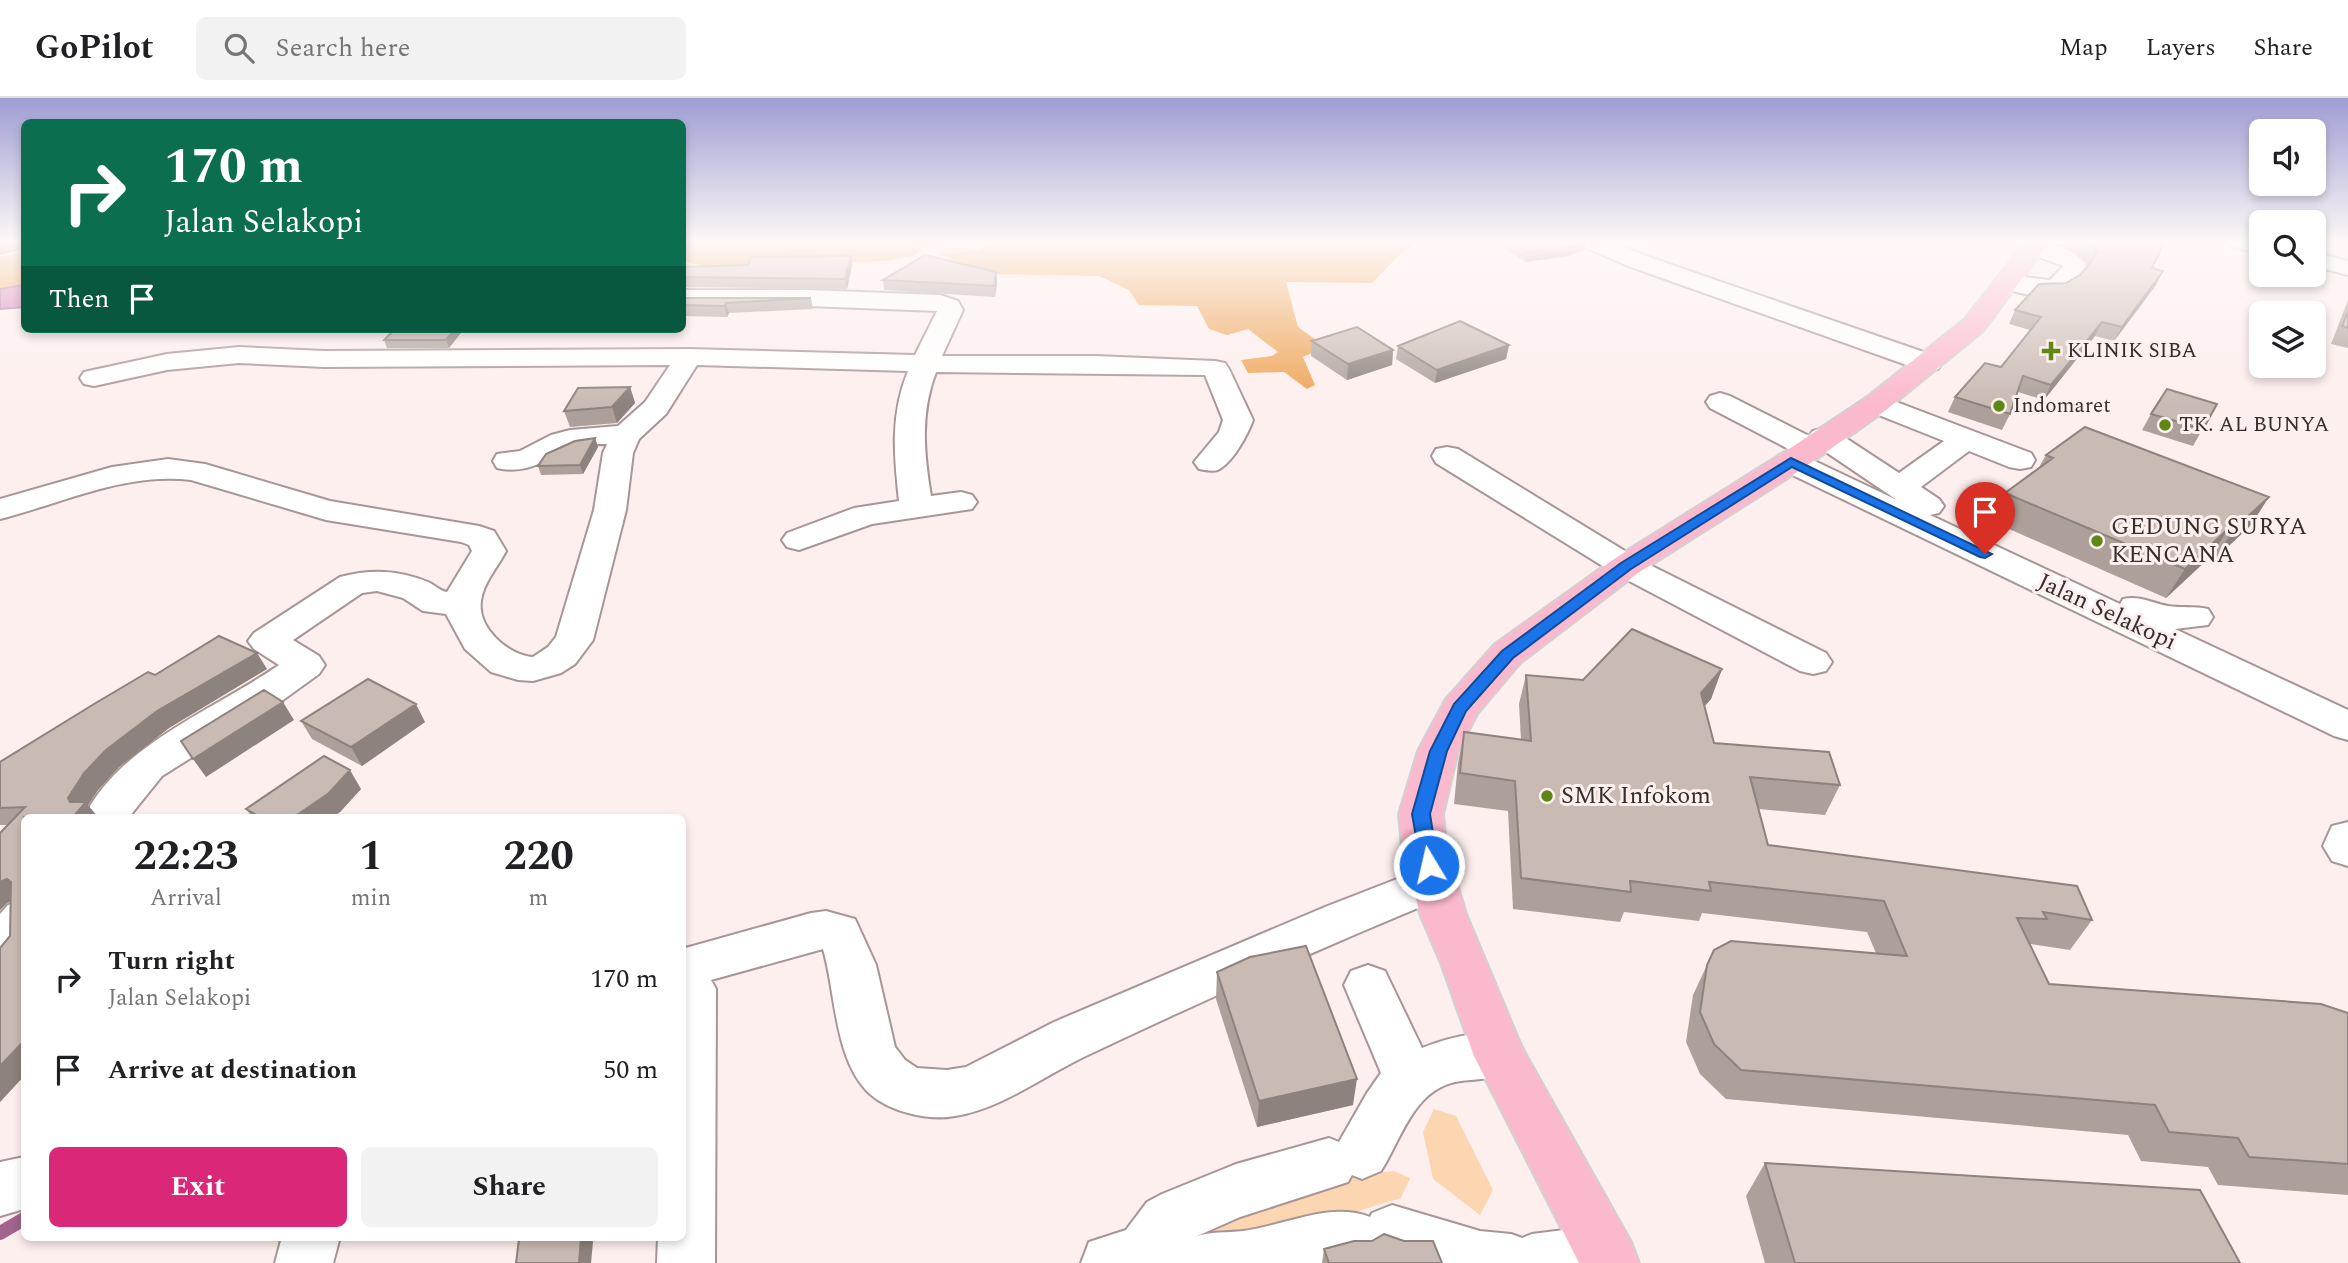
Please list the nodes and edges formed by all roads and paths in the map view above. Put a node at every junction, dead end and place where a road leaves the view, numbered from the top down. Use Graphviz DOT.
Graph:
graph roads {
  1 [pos="1735,295"];
  2 [pos="1997,295"];
  3 [pos="686,298"];
  4 [pos="538,333"];
  5 [pos="647,333"];
  6 [pos="519,357"];
  7 [pos="689,357"];
  8 [pos="628,358"];
  9 [pos="1928,363"];
  10 [pos="926,364"];
  11 [pos="94,378"];
  12 [pos="1720,402"];
  13 [pos="1876,404"];
  14 [pos="626,435"];
  15 [pos="1967,438"];
  16 [pos="1808,449"];
  17 [pos="1447,456"];
  18 [pos="2020,460"];
  19 [pos="508,461"];
  20 [pos="1210,462"];
  21 [pos="1900,487"];
  22 [pos="961,502"];
  23 [pos="916,508"];
  24 [pos="0,509"];
  25 [pos="799,540"];
  26 [pos="1626,566"];
  27 [pos="463,604"];
  28 [pos="2195,617"];
  29 [pos="1813,662"];
  30 [pos="2348,726"];
  31 [pos="107,814"];
  32 [pos="2348,838"];
  33 [pos="2348,849"];
  34 [pos="1433,883"];
  35 [pos="21,922"];
  36 [pos="0,949"];
  37 [pos="687,979"];
  38 [pos="1368,985"];
  39 [pos="1500,1056"];
  40 [pos="1410,1079"];
  41 [pos="21,1184"];
  42 [pos="0,1189"];
  43 [pos="310,1241"];
  44 [pos="1605,1253"];
  45 [pos="1145,1260"];
  46 [pos="304,1263"];
  47 [pos="686,1263"];
  48 [pos="1202,1263"];
  49 [pos="1511,1263"];
  50 [pos="1532,1263"];
  1 -- 9 [label="street"];
  2 -- 9 [label="main road"];
  3 -- 10 [label="street"];
  4 -- 6 [label="street"];
  5 -- 8 [label="street"];
  6 -- 8 [label="street"];
  6 -- 11 [label="street"];
  7 -- 8 [label="street"];
  7 -- 10 [label="street"];
  7 -- 14 [label="street"];
  9 -- 13 [label="main road"];
  10 -- 20 [label="street"];
  10 -- 23 [label="street"];
  12 -- 16 [label="street"];
  13 -- 15 [label="street"];
  13 -- 16 [label="main road"];
  14 -- 19 [label="street"];
  14 -- 27 [label="street"];
  15 -- 18 [label="street"];
  15 -- 21 [label="street"];
  16 -- 21 [label="street"];
  16 -- 26 [label="main road"];
  16 -- 30 [label="street, Jalan Selakopi"];
  17 -- 26 [label="street"];
  21 -- 28 [label="street"];
  22 -- 23 [label="street"];
  23 -- 25 [label="street"];
  24 -- 27 [label="street"];
  26 -- 29 [label="street"];
  26 -- 34 [label="main road"];
  27 -- 31 [label="street"];
  32 -- 33 [label="street"];
  34 -- 37 [label="street"];
  34 -- 39 [label="main road"];
  35 -- 36 [label="street"];
  37 -- 47 [label="street"];
  38 -- 40 [label="street"];
  39 -- 40 [label="street"];
  39 -- 44 [label="main road"];
  40 -- 45 [label="street"];
  41 -- 42 [label="street"];
  43 -- 46 [label="street"];
  44 -- 50 [label="street"];
  48 -- 49 [label="street"];
}
